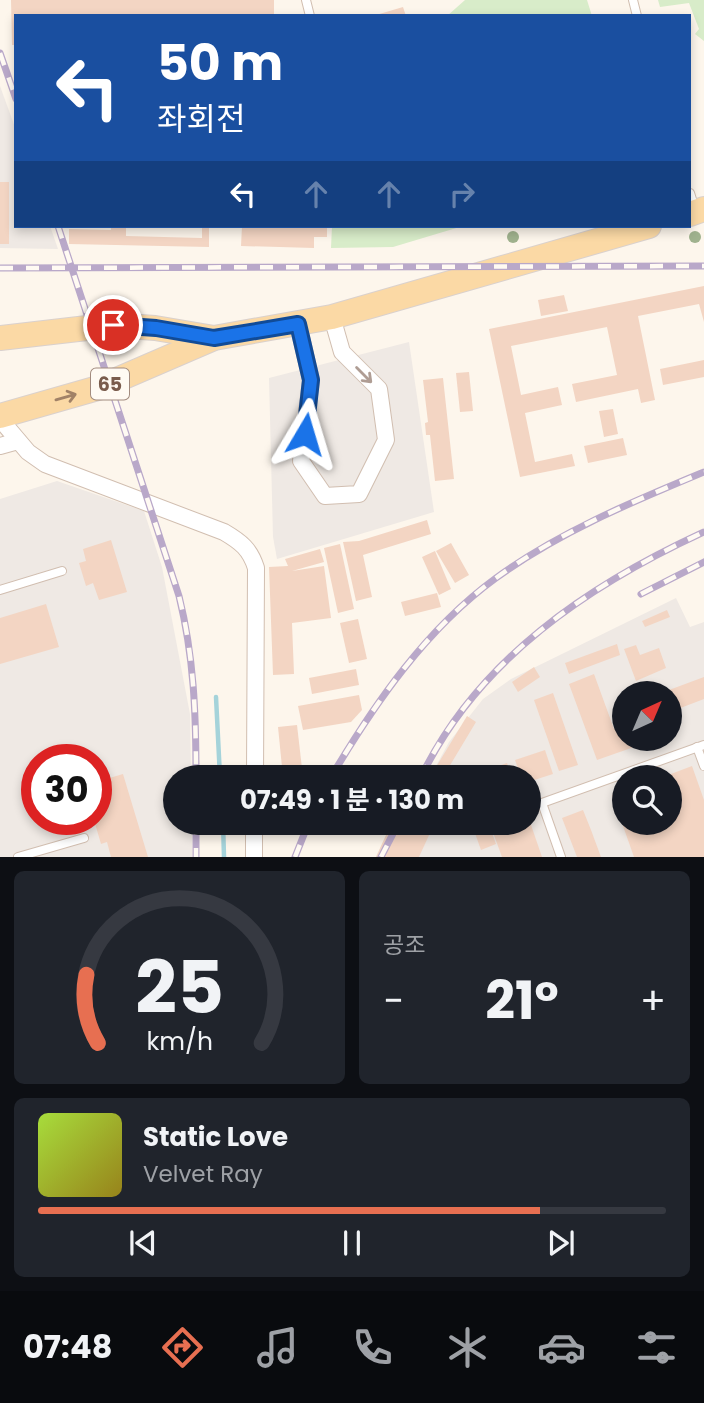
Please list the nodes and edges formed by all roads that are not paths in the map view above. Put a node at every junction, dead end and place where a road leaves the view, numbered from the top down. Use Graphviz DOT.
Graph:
graph roads {
  1 [pos="642,228"];
  2 [pos="332,317"];
  3 [pos="298,324"];
  4 [pos="0,338"];
  5 [pos="214,338"];
  6 [pos="0,418"];
  7 [pos="18,441"];
  8 [pos="0,446"];
  9 [pos="62,572"];
  10 [pos="0,590"];
  11 [pos="701,746"];
  12 [pos="255,765"];
  13 [pos="704,766"];
  14 [pos="542,803"];
  15 [pos="254,835"];
  16 [pos="84,838"];
  17 [pos="18,857"];
  18 [pos="254,857"];
  19 [pos="561,857"];
  1 -- 2 [label="main road, 65"];
  2 -- 3 [label="main road, 65"];
  2 -- 3 [label="street, one-way"];
  3 -- 5 [label="main road, 65"];
  4 -- 5 [label="main road, 65"];
  6 -- 5 [label="main road, 65, one-way"];
  6 -- 7 [label="street"];
  7 -- 8 [label="street"];
  7 -- 12 [label="street"];
  9 -- 10 [label="lane"];
  11 -- 13 [label="lane"];
  11 -- 14 [label="lane"];
  14 -- 19 [label="lane"];
  15 -- 18 [label="street"];
  16 -- 17 [label="lane"];
}
